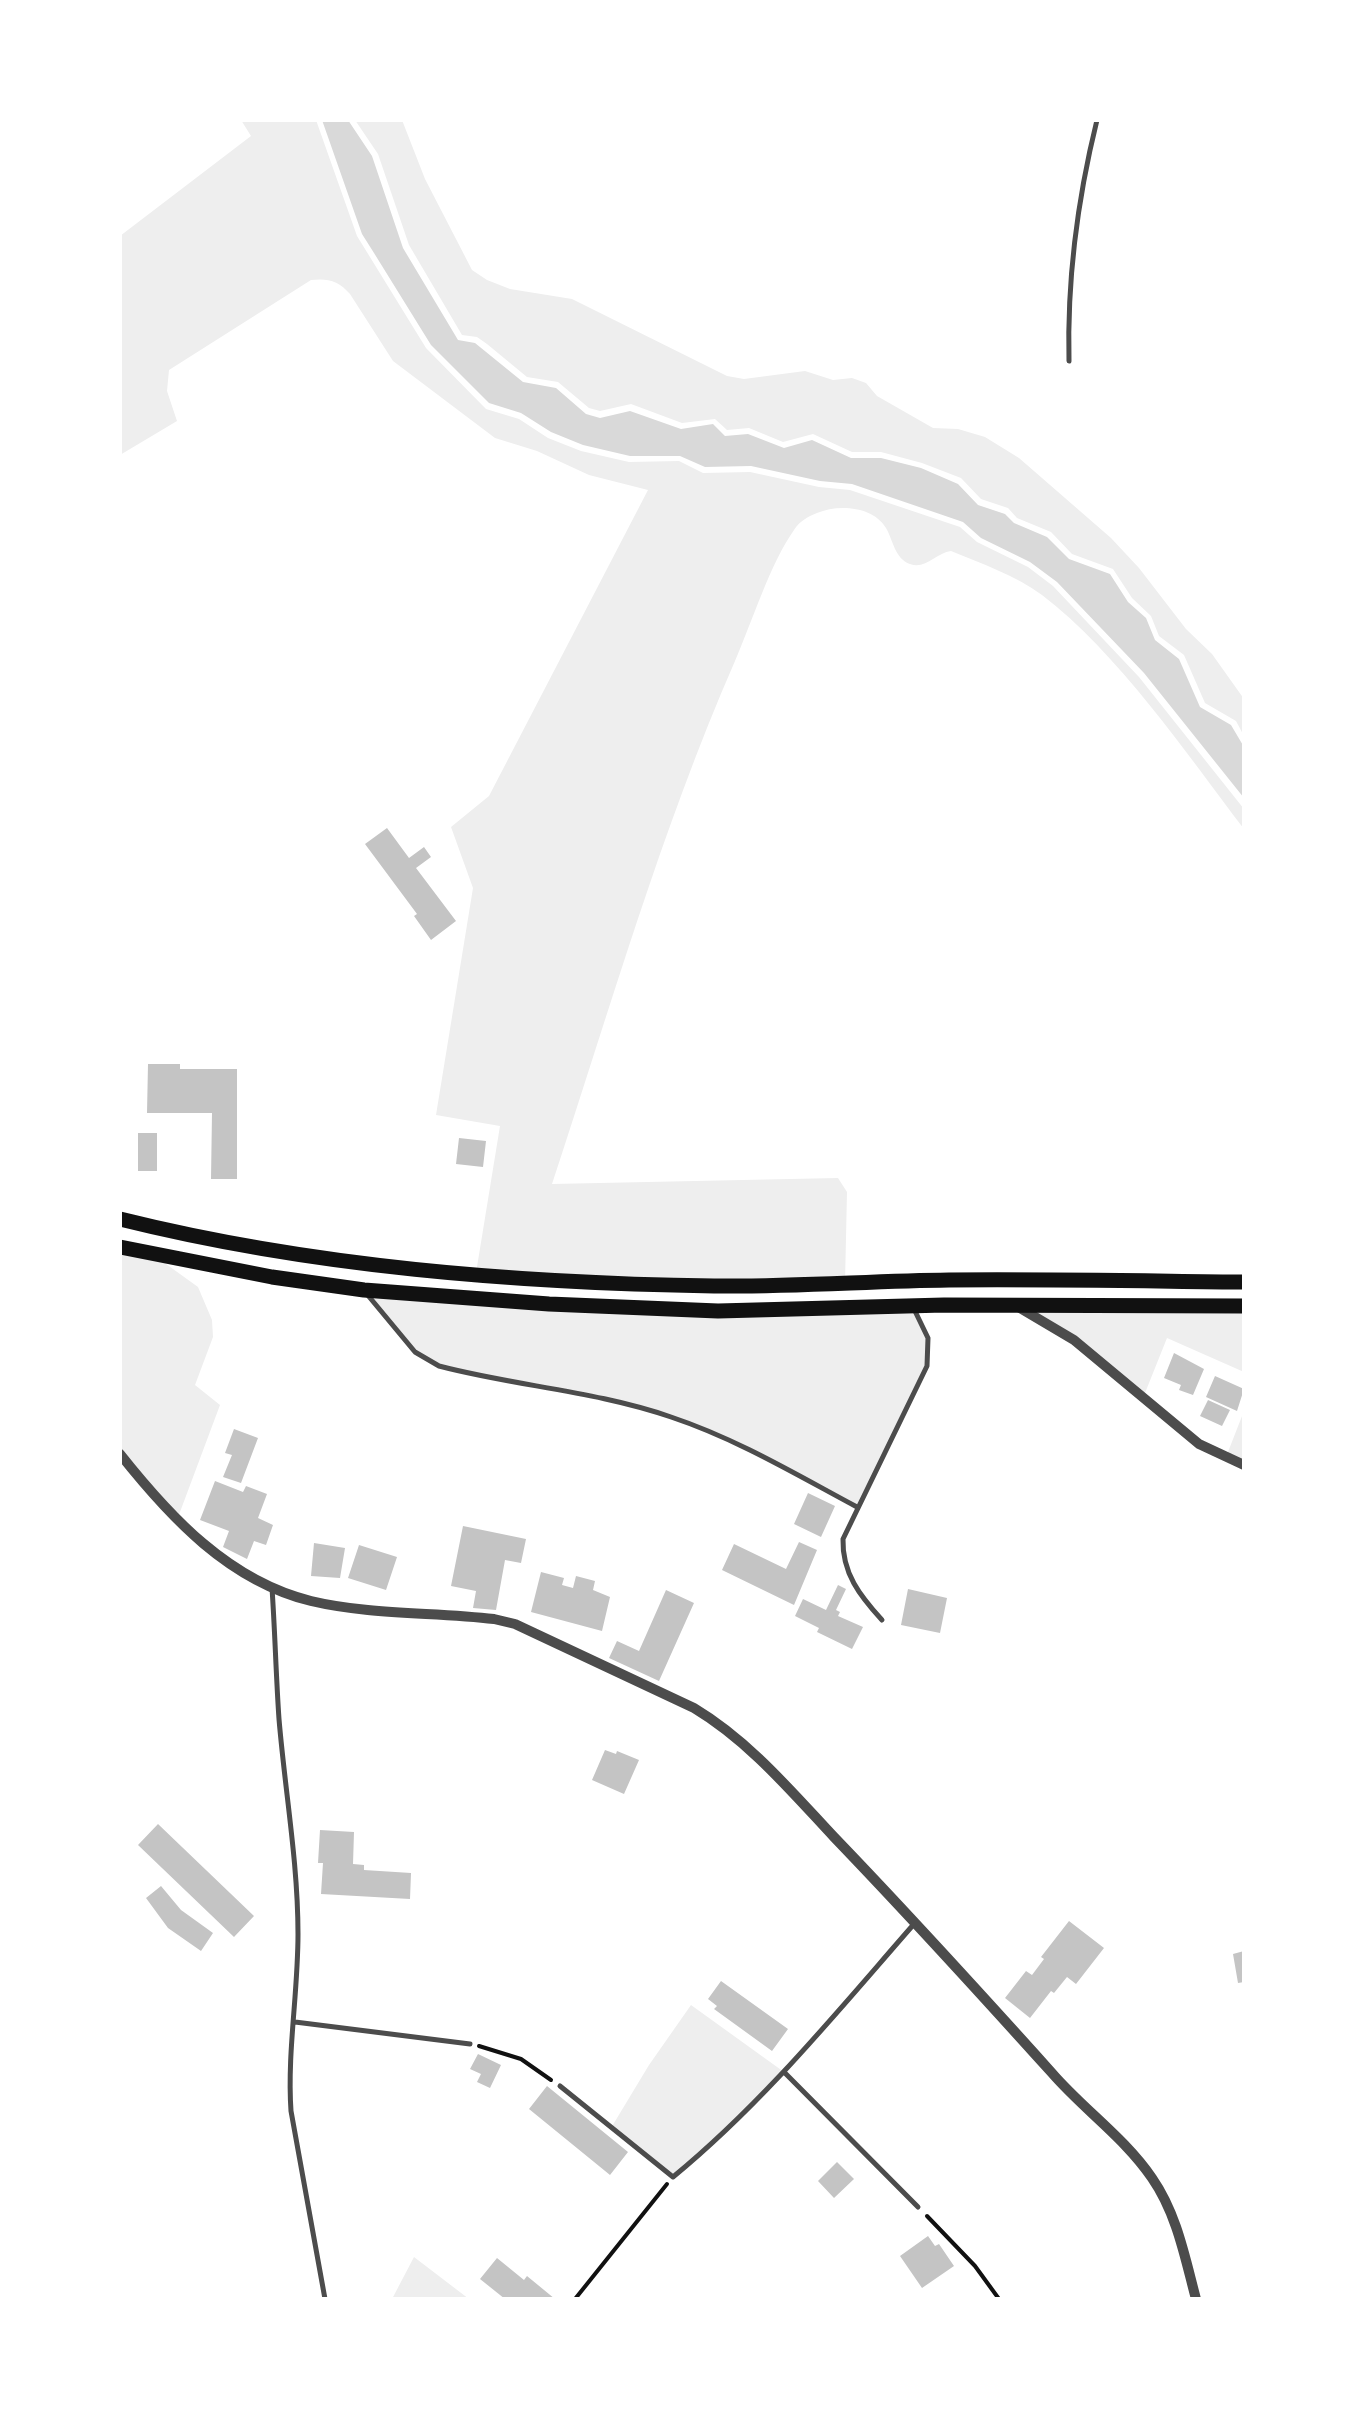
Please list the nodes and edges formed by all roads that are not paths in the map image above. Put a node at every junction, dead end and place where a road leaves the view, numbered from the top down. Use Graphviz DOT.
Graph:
graph roads {
  1 [pos="1097,120"];
  2 [pos="1069,361"];
  3 [pos="120,1219"];
  4 [pos="120,1247"];
  5 [pos="1244,1282"];
  6 [pos="364,1290"];
  7 [pos="1015,1305"];
  8 [pos="912,1306"];
  9 [pos="1244,1306"];
  10 [pos="120,1454"];
  11 [pos="1244,1465"];
  12 [pos="858,1508"];
  13 [pos="272,1588"];
  14 [pos="882,1620"];
  15 [pos="916,1922"];
  16 [pos="295,2022"];
  17 [pos="470,2044"];
  18 [pos="784,2072"];
  19 [pos="560,2086"];
  20 [pos="918,2206"];
  21 [pos="325,2299"];
  22 [pos="1196,2299"];
  1 -- 2 [label="lane"];
  3 -- 5 [label="highway"];
  4 -- 6 [label="highway"];
  6 -- 8 [label="highway"];
  6 -- 12 [label="lane"];
  7 -- 8 [label="highway"];
  7 -- 9 [label="highway"];
  7 -- 11 [label="street"];
  8 -- 12 [label="lane"];
  10 -- 13 [label="street"];
  12 -- 14 [label="lane"];
  13 -- 15 [label="street"];
  13 -- 16 [label="lane"];
  15 -- 18 [label="lane"];
  15 -- 22 [label="street"];
  16 -- 17 [label="lane"];
  16 -- 21 [label="lane"];
  18 -- 19 [label="lane"];
  18 -- 20 [label="lane"];
}
